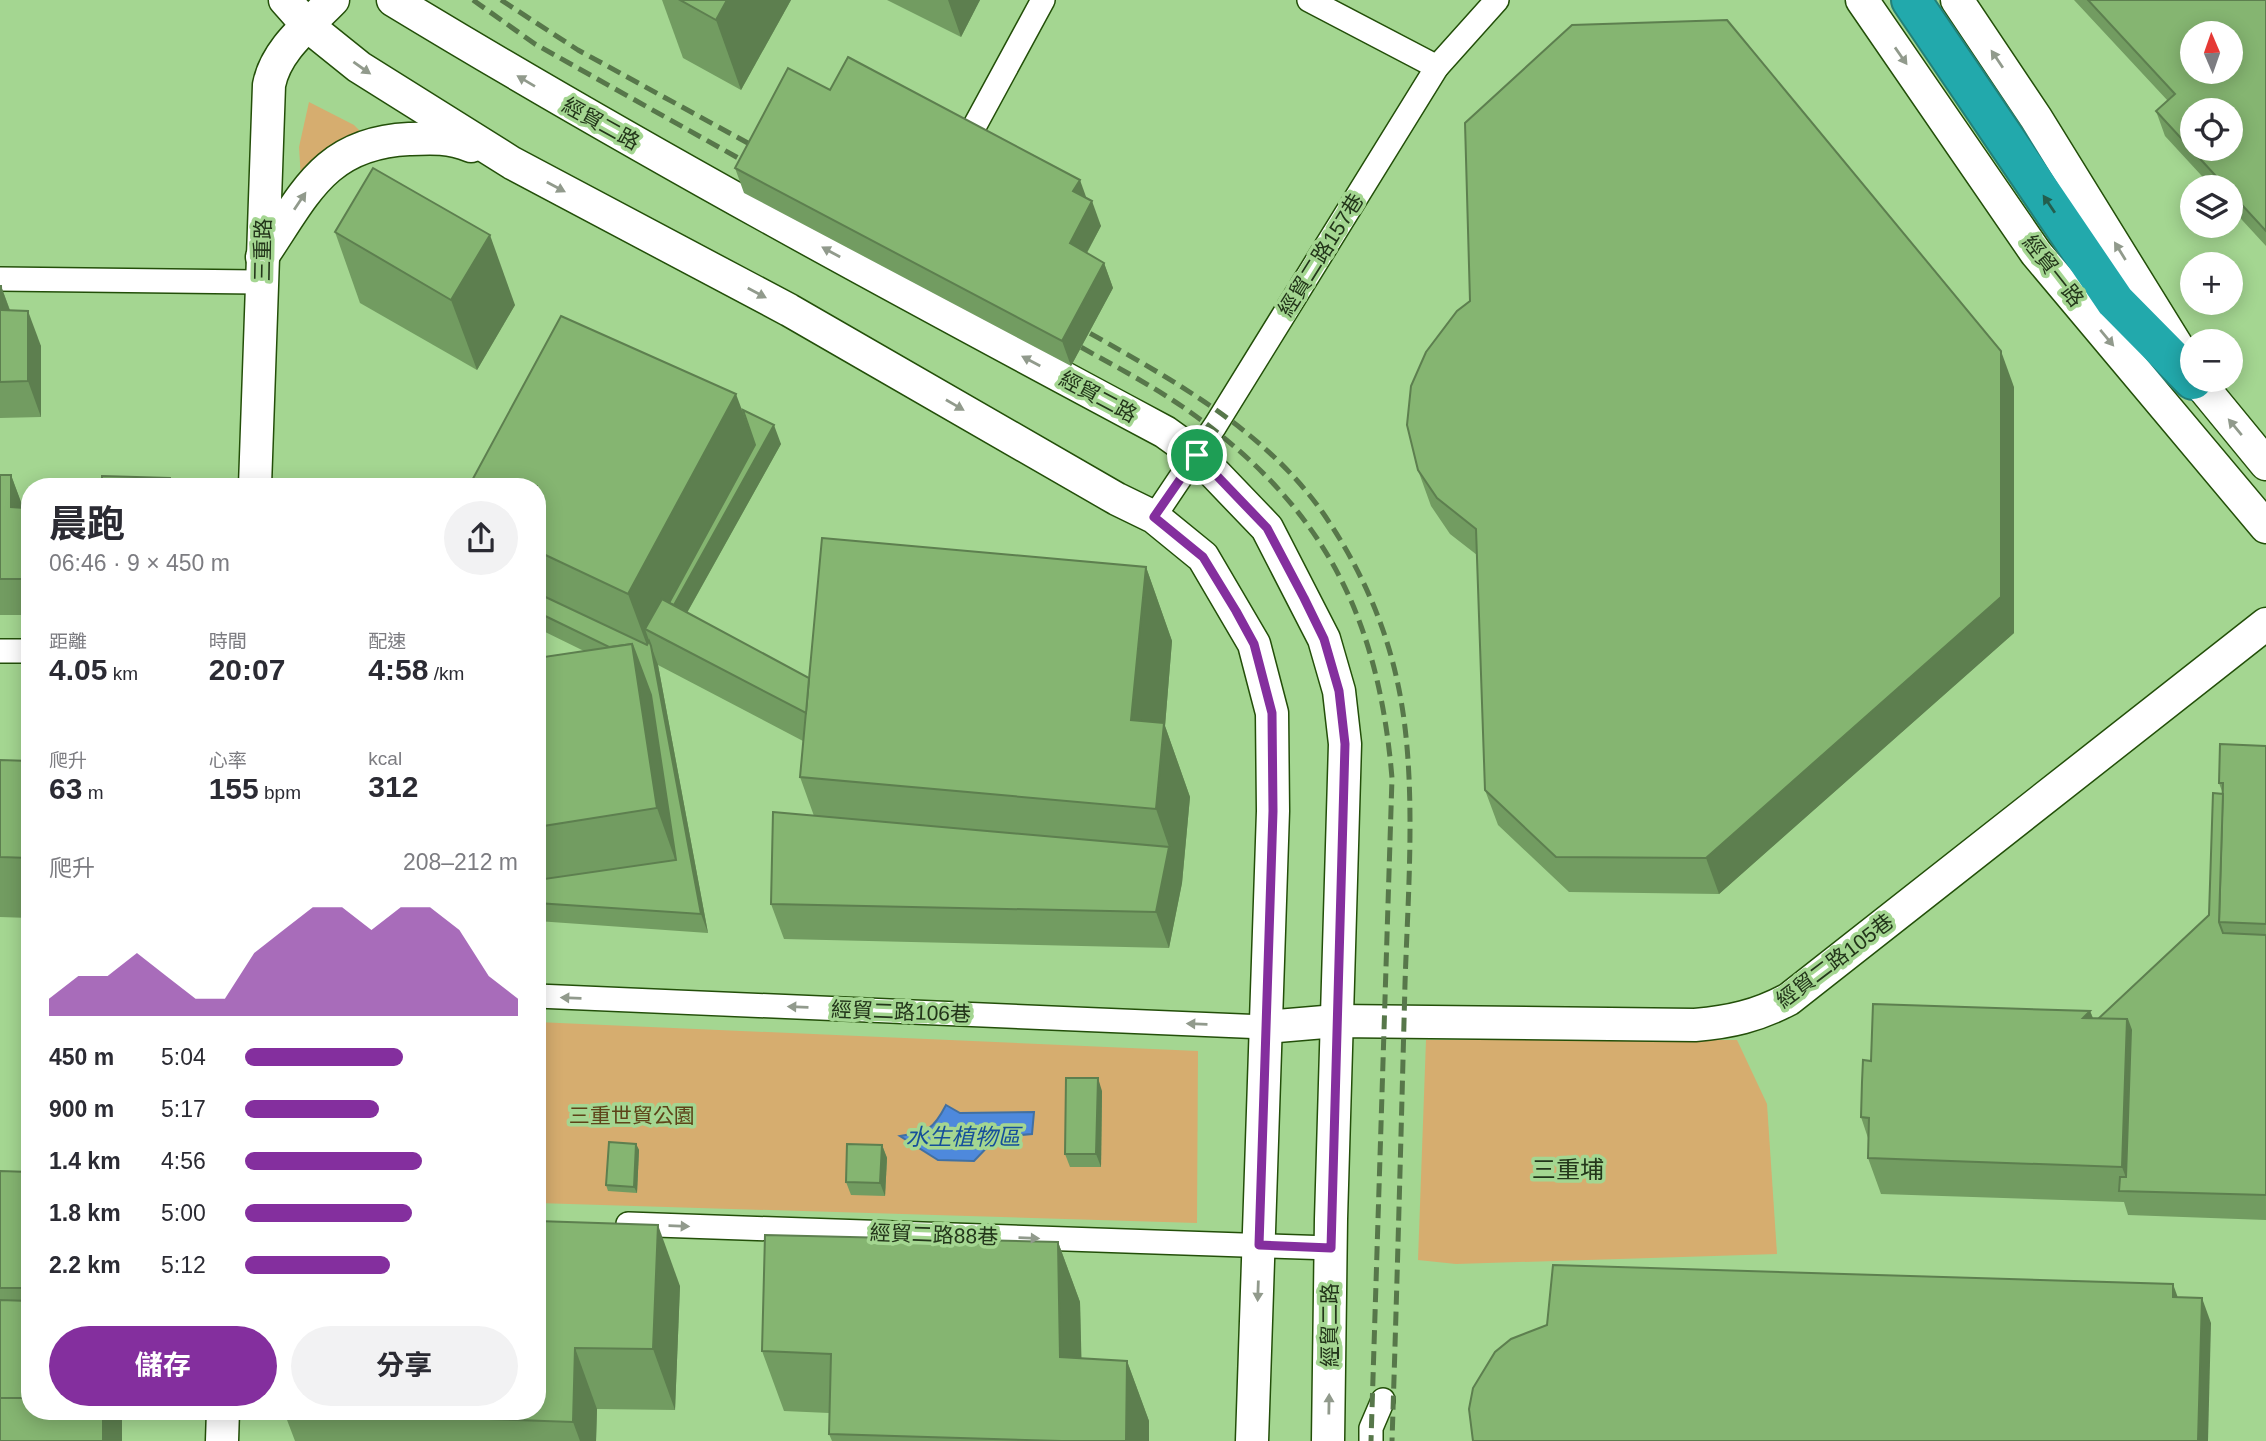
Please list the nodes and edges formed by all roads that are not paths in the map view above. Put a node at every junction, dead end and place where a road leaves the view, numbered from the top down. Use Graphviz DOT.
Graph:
graph roads {
  1 [pos="285,0"];
  2 [pos="333,0"];
  3 [pos="393,0"];
  4 [pos="1043,0"];
  5 [pos="1309,0"];
  6 [pos="1497,0"];
  7 [pos="1862,0"];
  8 [pos="1911,0"];
  9 [pos="1957,0"];
  10 [pos="308,26"];
  11 [pos="1437,67"];
  12 [pos="967,140"];
  13 [pos="512,163"];
  14 [pos="262,270"];
  15 [pos="0,279"];
  16 [pos="2180,354"];
  17 [pos="2180,364"];
  18 [pos="2206,392"];
  19 [pos="1197,455"];
  20 [pos="2266,464"];
  21 [pos="255,478"];
  22 [pos="1154,517"];
  23 [pos="2266,527"];
  24 [pos="2266,624"];
  25 [pos="0,651"];
  26 [pos="21,651"];
  27 [pos="546,996"];
  28 [pos="1336,1021"];
  29 [pos="1265,1027"];
  30 [pos="605,1224"];
  31 [pos="1259,1245"];
  32 [pos="1331,1248"];
  33 [pos="1383,1400"];
  34 [pos="223,1420"];
  35 [pos="222,1441"];
  36 [pos="1252,1441"];
  37 [pos="1328,1441"];
  38 [pos="1371,1441"];
  1 -- 10 [label="main road"];
  2 -- 10 [label="main road, 三重路"];
  19 -- 3 [label="main road, 經貿二路, one-way"];
  4 -- 12 [label="street"];
  5 -- 11 [label="street"];
  6 -- 11 [label="street, 經貿二路157巷"];
  7 -- 23 [label="main road, 經貿一路, one-way"];
  17 -- 8 [label="highway, one-way"];
  16 -- 9 [label="main road, one-way"];
  10 -- 13 [label="main road, one-way"];
  10 -- 14 [label="main road, 三重路"];
  11 -- 19 [label="street, 經貿二路157巷"];
  14 -- 13 [label="main road, one-way"];
  13 -- 22 [label="main road, one-way"];
  14 -- 15 [label="street"];
  14 -- 21 [label="main road, 三重路"];
  20 -- 18 [label="main road, one-way"];
  19 -- 22 [label="street, 經貿二路157巷"];
  19 -- 28 [label="main road, 經貿二路"];
  22 -- 29 [label="main road"];
  24 -- 28 [label="main road, 經貿二路105巷"];
  25 -- 26 [label="street"];
  29 -- 27 [label="street, 經貿二路106巷, one-way"];
  28 -- 29 [label="main road, 經貿二路105巷"];
  28 -- 32 [label="main road, 經貿二路"];
  29 -- 31 [label="main road"];
  30 -- 31 [label="street, 經貿二路88巷, one-way"];
  31 -- 32 [label="street, 經貿二路88巷"];
  31 -- 36 [label="main road, one-way"];
  37 -- 32 [label="main road, 經貿二路, one-way"];
  33 -- 38 [label="street"];
  34 -- 35 [label="main road"];
}
